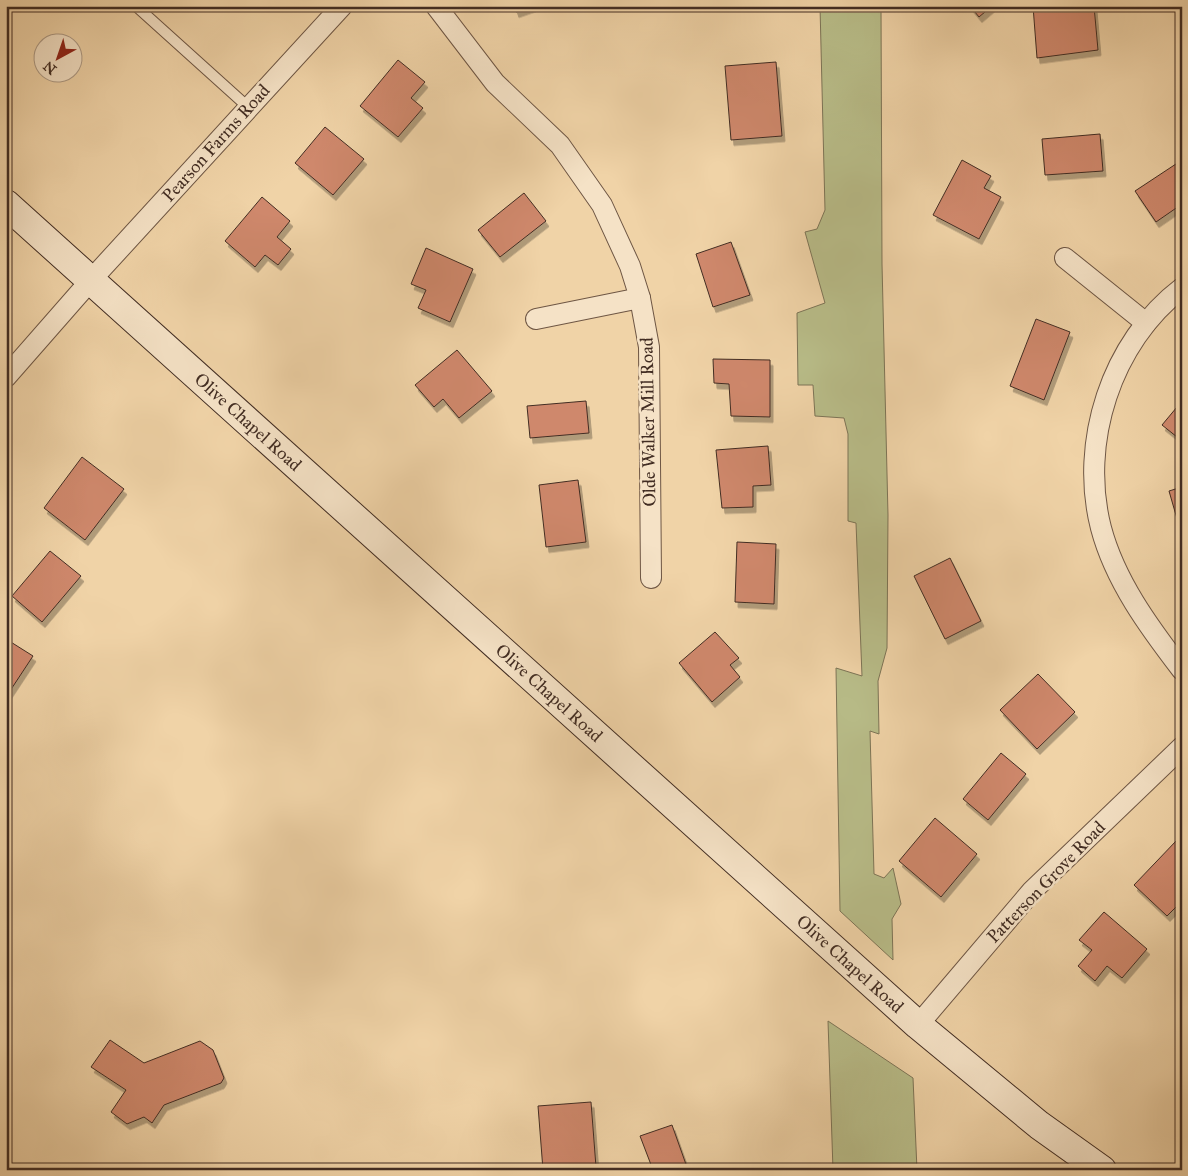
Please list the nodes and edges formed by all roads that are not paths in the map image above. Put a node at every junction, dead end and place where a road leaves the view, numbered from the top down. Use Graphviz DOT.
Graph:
graph roads {
  1 [pos="136,6"];
  2 [pos="342,6"];
  3 [pos="436,6"];
  4 [pos="248,107"];
  5 [pos="6,204"];
  6 [pos="1065,258"];
  7 [pos="91,280"];
  8 [pos="1182,288"];
  9 [pos="640,298"];
  10 [pos="536,320"];
  11 [pos="1146,323"];
  12 [pos="6,377"];
  13 [pos="651,578"];
  14 [pos="1182,670"];
  15 [pos="1182,747"];
  16 [pos="918,1025"];
  17 [pos="1102,1170"];
  1 -- 4 [label="lane"];
  2 -- 4 [label="street, Pearson Farms Road"];
  3 -- 9 [label="street, Olde Walker Mill Road"];
  4 -- 7 [label="street, Pearson Farms Road"];
  5 -- 7 [label="main road, Olive Chapel Road"];
  6 -- 11 [label="street"];
  7 -- 12 [label="street, Pearson Farms Road"];
  7 -- 16 [label="main road, Olive Chapel Road"];
  8 -- 11 [label="street"];
  9 -- 10 [label="street"];
  9 -- 13 [label="street, Olde Walker Mill Road"];
  11 -- 14 [label="street"];
  15 -- 16 [label="street, Patterson Grove Road"];
  16 -- 17 [label="main road, Olive Chapel Road"];
}
